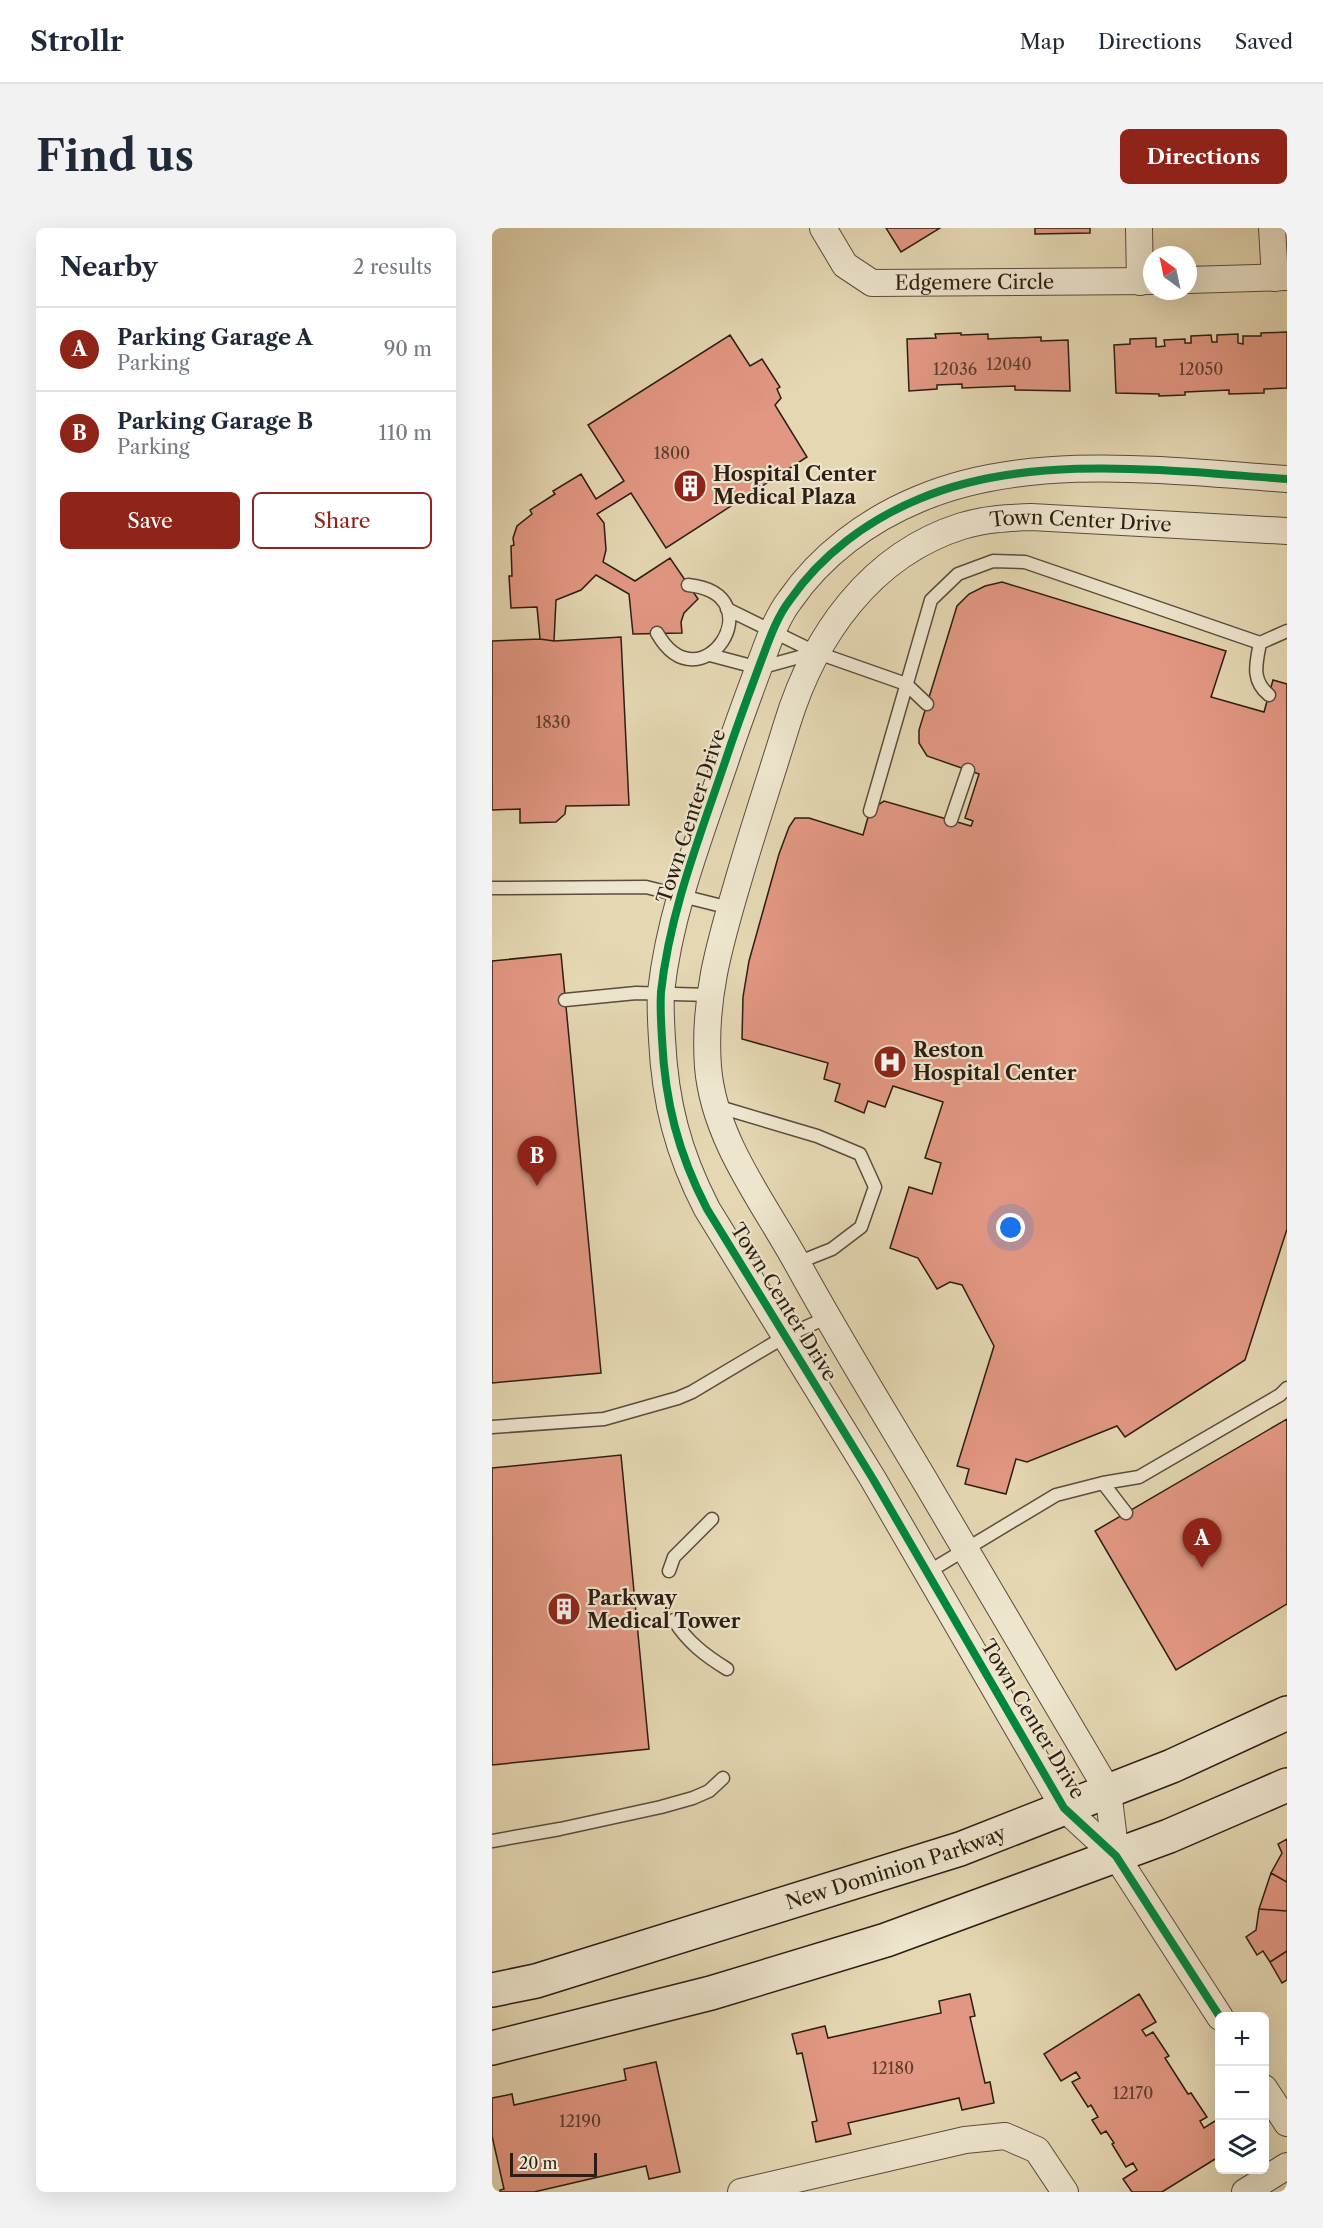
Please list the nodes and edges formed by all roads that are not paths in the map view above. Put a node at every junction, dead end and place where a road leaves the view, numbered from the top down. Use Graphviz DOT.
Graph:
graph roads {
  1 [pos="823,228"];
  2 [pos="1140,228"];
  3 [pos="1272,228"];
  4 [pos="1143,255"];
  5 [pos="1281,278"];
  6 [pos="1197,280"];
  7 [pos="1143,282"];
  8 [pos="1287,479"];
  9 [pos="1287,531"];
  10 [pos="688,585"];
  11 [pos="727,609"];
  12 [pos="774,631"];
  13 [pos="1287,631"];
  14 [pos="657,633"];
  15 [pos="1260,643"];
  16 [pos="815,652"];
  17 [pos="710,655"];
  18 [pos="759,668"];
  19 [pos="906,684"];
  20 [pos="1269,695"];
  21 [pos="927,704"];
  22 [pos="968,770"];
  23 [pos="870,811"];
  24 [pos="951,820"];
  25 [pos="492,888"];
  26 [pos="681,894"];
  27 [pos="730,908"];
  28 [pos="661,992"];
  29 [pos="711,995"];
  30 [pos="565,999"];
  31 [pos="716,1106"];
  32 [pos="797,1263"];
  33 [pos="826,1318"];
  34 [pos="786,1336"];
  35 [pos="1287,1388"];
  36 [pos="492,1427"];
  37 [pos="1104,1483"];
  38 [pos="1126,1513"];
  39 [pos="712,1519"];
  40 [pos="965,1549"];
  41 [pos="669,1572"];
  42 [pos="928,1572"];
  43 [pos="674,1620"];
  44 [pos="727,1669"];
  45 [pos="1287,1713"];
  46 [pos="723,1778"];
  47 [pos="1287,1785"];
  48 [pos="1108,1791"];
  49 [pos="1064,1809"];
  50 [pos="492,1841"];
  51 [pos="1116,1856"];
  52 [pos="492,1990"];
  53 [pos="1216,2012"];
  54 [pos="492,2048"];
  55 [pos="1269,2096"];
  56 [pos="1287,2123"];
  57 [pos="1287,2166"];
  58 [pos="741,2192"];
  59 [pos="1065,2192"];
  60 [pos="1245,2192"];
  1 -- 7 [label="street, Edgemere Circle"];
  2 -- 4 [label="street"];
  3 -- 5 [label="street"];
  5 -- 6 [label="street"];
  8 -- 12 [label="street, Town Center Drive"];
  9 -- 16 [label="street, Town Center Drive"];
  10 -- 11 [label="lane"];
  11 -- 12 [label="lane"];
  11 -- 17 [label="lane"];
  12 -- 16 [label="lane"];
  12 -- 18 [label="street, Town Center Drive"];
  13 -- 15 [label="lane"];
  14 -- 17 [label="lane"];
  15 -- 19 [label="lane"];
  15 -- 20 [label="lane"];
  16 -- 18 [label="lane"];
  16 -- 19 [label="lane"];
  16 -- 27 [label="street, Town Center Drive"];
  17 -- 18 [label="lane"];
  18 -- 26 [label="street, Town Center Drive"];
  19 -- 21 [label="lane"];
  19 -- 23 [label="lane"];
  22 -- 24 [label="lane"];
  25 -- 26 [label="lane"];
  26 -- 27 [label="lane"];
  26 -- 28 [label="street, Town Center Drive"];
  27 -- 29 [label="street, Town Center Drive"];
  28 -- 29 [label="lane"];
  28 -- 30 [label="lane"];
  28 -- 34 [label="street, Town Center Drive"];
  29 -- 31 [label="street, Town Center Drive"];
  31 -- 32 [label="street, Town Center Drive"];
  31 -- 32 [label="lane"];
  32 -- 33 [label="street, Town Center Drive"];
  33 -- 34 [label="lane"];
  33 -- 40 [label="street, Town Center Drive"];
  34 -- 36 [label="lane"];
  34 -- 42 [label="street, Town Center Drive"];
  35 -- 37 [label="lane"];
  37 -- 38 [label="lane"];
  37 -- 40 [label="lane"];
  39 -- 41 [label="lane"];
  40 -- 42 [label="lane"];
  40 -- 48 [label="street, Town Center Drive"];
  42 -- 49 [label="street, Town Center Drive"];
  43 -- 44 [label="lane"];
  45 -- 48 [label="main road, New Dominion Parkway"];
  46 -- 50 [label="lane"];
  47 -- 51 [label="main road"];
  48 -- 49 [label="main road, New Dominion Parkway"];
  48 -- 51 [label="street, Town Center Drive"];
  49 -- 51 [label="street, Town Center Drive"];
  49 -- 52 [label="main road, New Dominion Parkway"];
  51 -- 53 [label="street"];
  51 -- 54 [label="main road"];
  55 -- 56 [label="street"];
  57 -- 60 [label="street"];
  58 -- 59 [label="street"];
}
